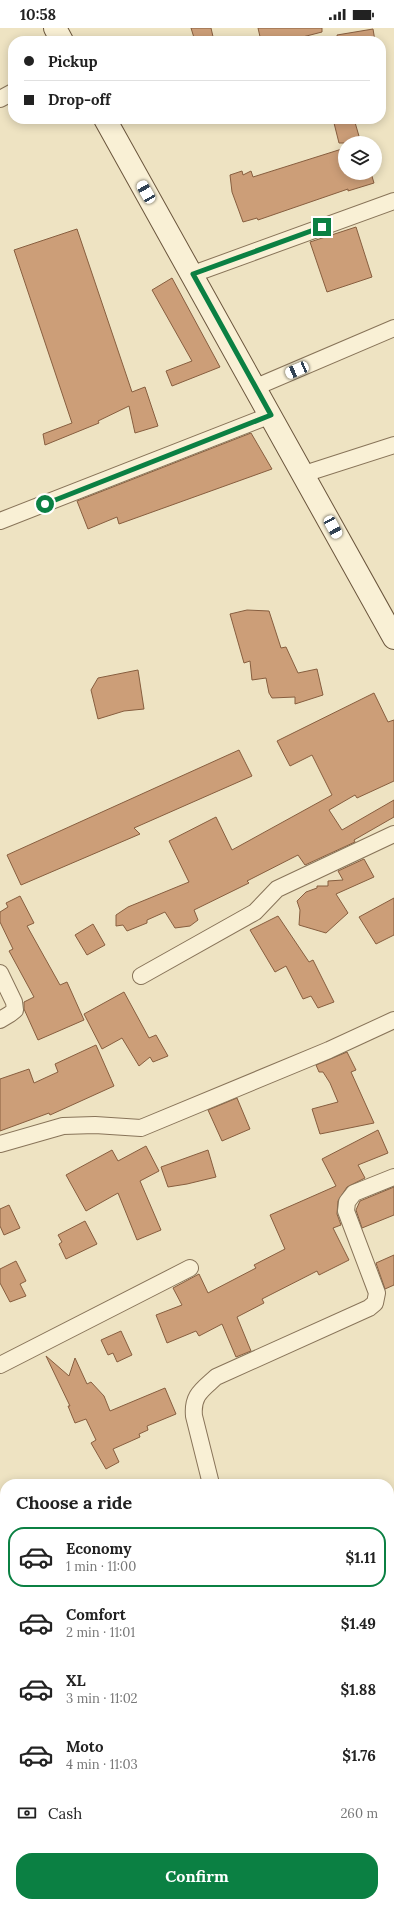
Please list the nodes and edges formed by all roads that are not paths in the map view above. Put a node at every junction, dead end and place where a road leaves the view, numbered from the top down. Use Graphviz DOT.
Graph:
graph roads {
  1 [pos="108,124"];
  2 [pos="394,201"];
  3 [pos="193,274"];
  4 [pos="394,328"];
  5 [pos="256,387"];
  6 [pos="271,415"];
  7 [pos="394,445"];
  8 [pos="304,474"];
  9 [pos="0,521"];
  10 [pos="394,638"];
  11 [pos="394,834"];
  12 [pos="0,973"];
  13 [pos="141,976"];
  14 [pos="0,1020"];
  15 [pos="394,1020"];
  16 [pos="0,1144"];
  17 [pos="394,1177"];
  18 [pos="190,1268"];
  19 [pos="0,1365"];
  20 [pos="210,1479"];
  1 -- 3 [label="main road"];
  2 -- 3 [label="street"];
  3 -- 5 [label="main road"];
  4 -- 5 [label="street"];
  5 -- 6 [label="main road"];
  6 -- 8 [label="main road"];
  6 -- 9 [label="street"];
  7 -- 8 [label="street"];
  8 -- 10 [label="main road"];
  11 -- 13 [label="street"];
  12 -- 14 [label="street"];
  15 -- 16 [label="street"];
  17 -- 20 [label="street"];
  18 -- 19 [label="street"];
}
